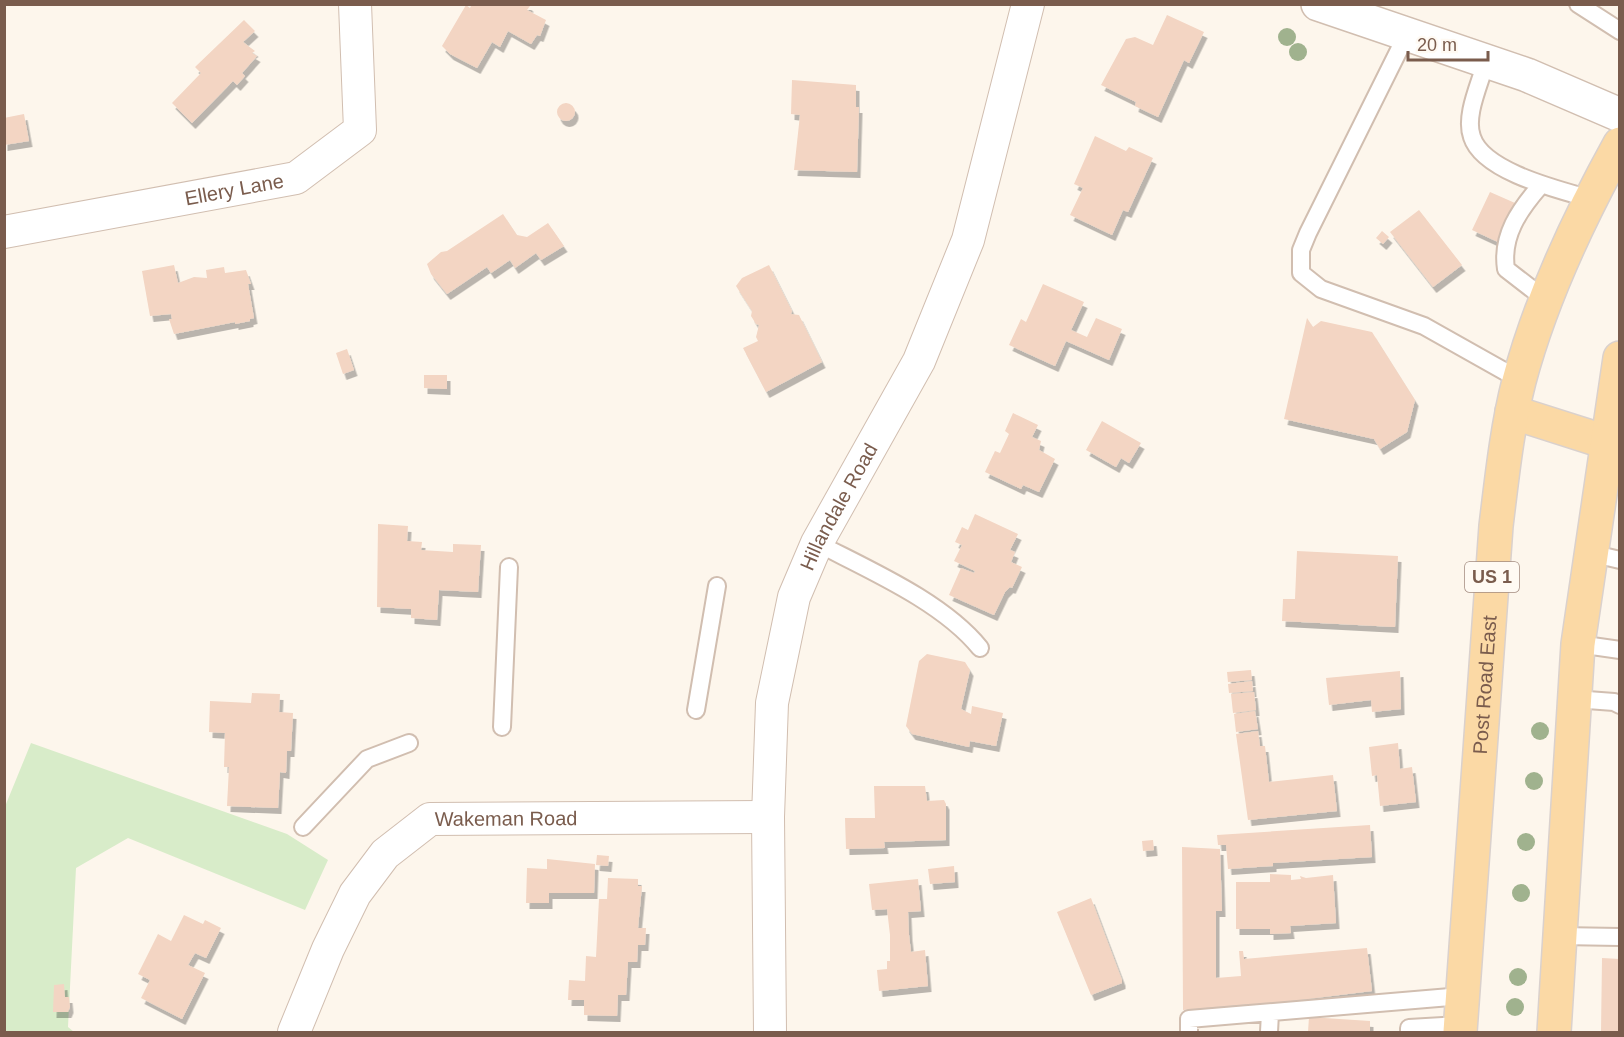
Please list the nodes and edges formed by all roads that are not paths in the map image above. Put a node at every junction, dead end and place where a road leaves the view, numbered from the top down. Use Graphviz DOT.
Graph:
graph roads {
  1 [pos="355,4"];
  2 [pos="1028,4"];
  3 [pos="1318,4"];
  4 [pos="1578,4"];
  5 [pos="1620,32"];
  6 [pos="1406,36"];
  7 [pos="1486,61"];
  8 [pos="1620,115"];
  9 [pos="1620,144"];
  10 [pos="1541,185"];
  11 [pos="1591,199"];
  12 [pos="4,232"];
  13 [pos="1546,300"];
  14 [pos="1620,358"];
  15 [pos="1520,380"];
  16 [pos="1512,412"];
  17 [pos="1606,442"];
  18 [pos="817,543"];
  19 [pos="1605,557"];
  20 [pos="509,567"];
  21 [pos="717,586"];
  22 [pos="1578,644"];
  23 [pos="980,648"];
  24 [pos="1620,650"];
  25 [pos="1574,699"];
  26 [pos="1620,705"];
  27 [pos="696,710"];
  28 [pos="502,727"];
  29 [pos="409,743"];
  30 [pos="768,817"];
  31 [pos="303,828"];
  32 [pos="1559,936"];
  33 [pos="1620,937"];
  34 [pos="1270,1012"];
  35 [pos="1461,1018"];
  36 [pos="294,1032"];
  37 [pos="770,1032"];
  38 [pos="1189,1032"];
  39 [pos="1269,1032"];
  40 [pos="1409,1032"];
  41 [pos="1554,1032"];
  1 -- 12 [label="street, Ellery Lane"];
  2 -- 18 [label="street, Hillandale Road"];
  3 -- 6 [label="street"];
  4 -- 5 [label="lane"];
  6 -- 7 [label="street"];
  6 -- 15 [label="lane"];
  7 -- 8 [label="street"];
  7 -- 10 [label="lane"];
  9 -- 11 [label="main road, Post Road East / US 1"];
  10 -- 11 [label="lane"];
  10 -- 13 [label="lane"];
  11 -- 13 [label="main road, Post Road East / US 1"];
  13 -- 15 [label="main road, Post Road East / US 1"];
  14 -- 17 [label="main road"];
  15 -- 16 [label="main road, Post Road East / US 1"];
  16 -- 17 [label="main road"];
  16 -- 35 [label="main road, Post Road East / US 1"];
  17 -- 19 [label="main road"];
  18 -- 23 [label="lane"];
  18 -- 30 [label="street, Hillandale Road"];
  19 -- 22 [label="main road"];
  20 -- 28 [label="lane"];
  21 -- 27 [label="lane"];
  22 -- 24 [label="lane"];
  22 -- 25 [label="main road"];
  25 -- 26 [label="lane"];
  25 -- 32 [label="main road"];
  29 -- 31 [label="lane"];
  30 -- 36 [label="street, Wakeman Road"];
  30 -- 37 [label="street, Hillandale Road"];
  32 -- 33 [label="lane"];
  32 -- 41 [label="main road"];
  34 -- 35 [label="lane"];
  34 -- 38 [label="lane"];
  34 -- 39 [label="lane"];
  35 -- 40 [label="lane"];
}
